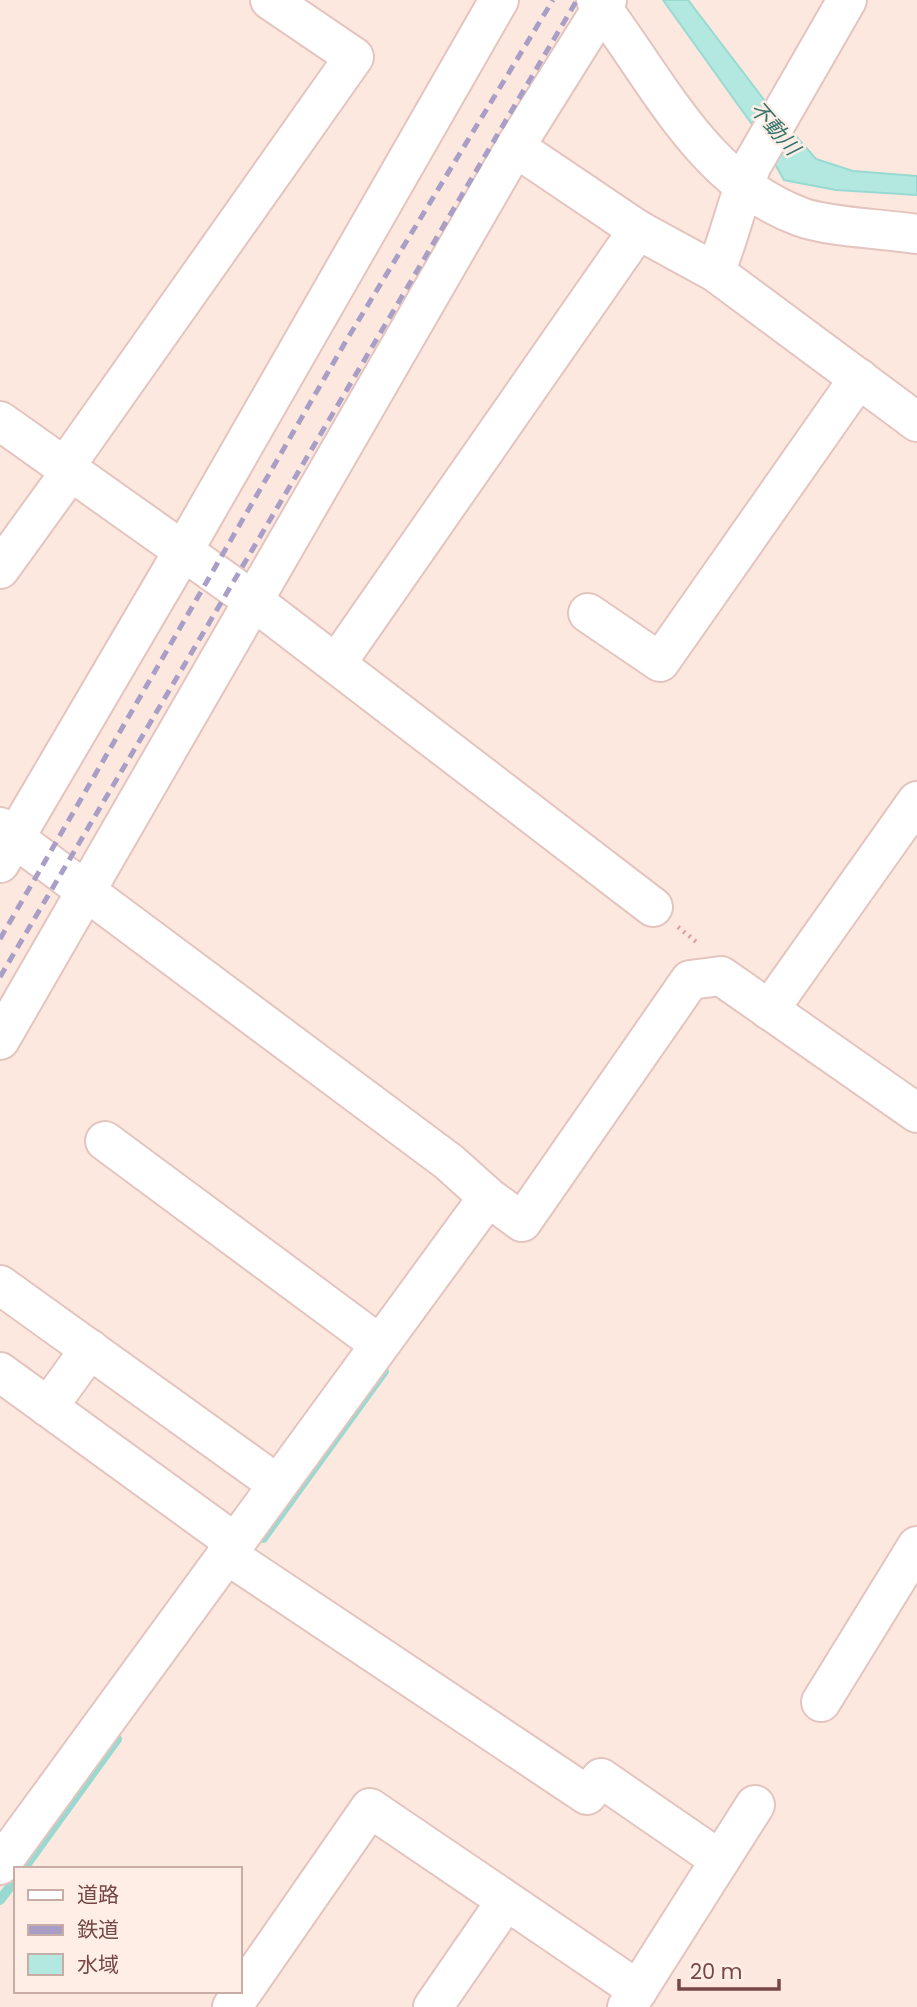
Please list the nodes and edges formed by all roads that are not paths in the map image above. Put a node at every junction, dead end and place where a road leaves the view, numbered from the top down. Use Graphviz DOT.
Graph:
graph roads {
  1 [pos="270,0"];
  2 [pos="499,0"];
  3 [pos="847,0"];
  4 [pos="602,3"];
  5 [pos="515,147"];
  6 [pos="747,177"];
  7 [pos="638,230"];
  8 [pos="917,233"];
  9 [pos="715,272"];
  10 [pos="859,378"];
  11 [pos="0,421"];
  12 [pos="917,422"];
  13 [pos="67,470"];
  14 [pos="183,553"];
  15 [pos="0,569"];
  16 [pos="254,602"];
  17 [pos="588,613"];
  18 [pos="336,664"];
  19 [pos="917,801"];
  20 [pos="5,843"];
  21 [pos="86,894"];
  22 [pos="653,907"];
  23 [pos="769,1010"];
  24 [pos="0,1040"];
  25 [pos="914,1104"];
  26 [pos="105,1141"];
  27 [pos="488,1197"];
  28 [pos="0,1285"];
  29 [pos="379,1345"];
  30 [pos="90,1349"];
  31 [pos="0,1372"];
  32 [pos="48,1407"];
  33 [pos="277,1484"];
  34 [pos="230,1548"];
  35 [pos="915,1554"];
  36 [pos="821,1702"];
  37 [pos="755,1805"];
  38 [pos="720,1860"];
  39 [pos="0,1865"];
  40 [pos="506,1901"];
  41 [pos="242,1993"];
  42 [pos="632,1998"];
  43 [pos="433,2007"];
  1 -- 13 [label="street"];
  2 -- 14 [label="street"];
  3 -- 6 [label="street"];
  4 -- 5 [label="street"];
  4 -- 6 [label="street"];
  5 -- 7 [label="street"];
  5 -- 16 [label="street"];
  6 -- 8 [label="street"];
  6 -- 9 [label="street"];
  7 -- 9 [label="street"];
  7 -- 18 [label="street"];
  9 -- 10 [label="street"];
  10 -- 12 [label="street"];
  10 -- 17 [label="street"];
  11 -- 13 [label="street"];
  13 -- 14 [label="street"];
  13 -- 15 [label="street"];
  14 -- 16 [label="street"];
  14 -- 20 [label="street"];
  16 -- 18 [label="street"];
  16 -- 21 [label="street"];
  18 -- 22 [label="street"];
  19 -- 23 [label="street"];
  20 -- 21 [label="street"];
  21 -- 24 [label="street"];
  21 -- 27 [label="street"];
  23 -- 25 [label="street"];
  23 -- 27 [label="street"];
  26 -- 29 [label="street"];
  27 -- 29 [label="street"];
  28 -- 30 [label="street"];
  29 -- 33 [label="street"];
  30 -- 32 [label="street"];
  30 -- 33 [label="street"];
  31 -- 32 [label="street"];
  32 -- 34 [label="street"];
  33 -- 34 [label="street"];
  34 -- 38 [label="street"];
  34 -- 39 [label="street"];
  35 -- 36 [label="street"];
  37 -- 38 [label="street"];
  38 -- 42 [label="street"];
  40 -- 41 [label="street"];
  40 -- 42 [label="street"];
  40 -- 43 [label="street"];
}
